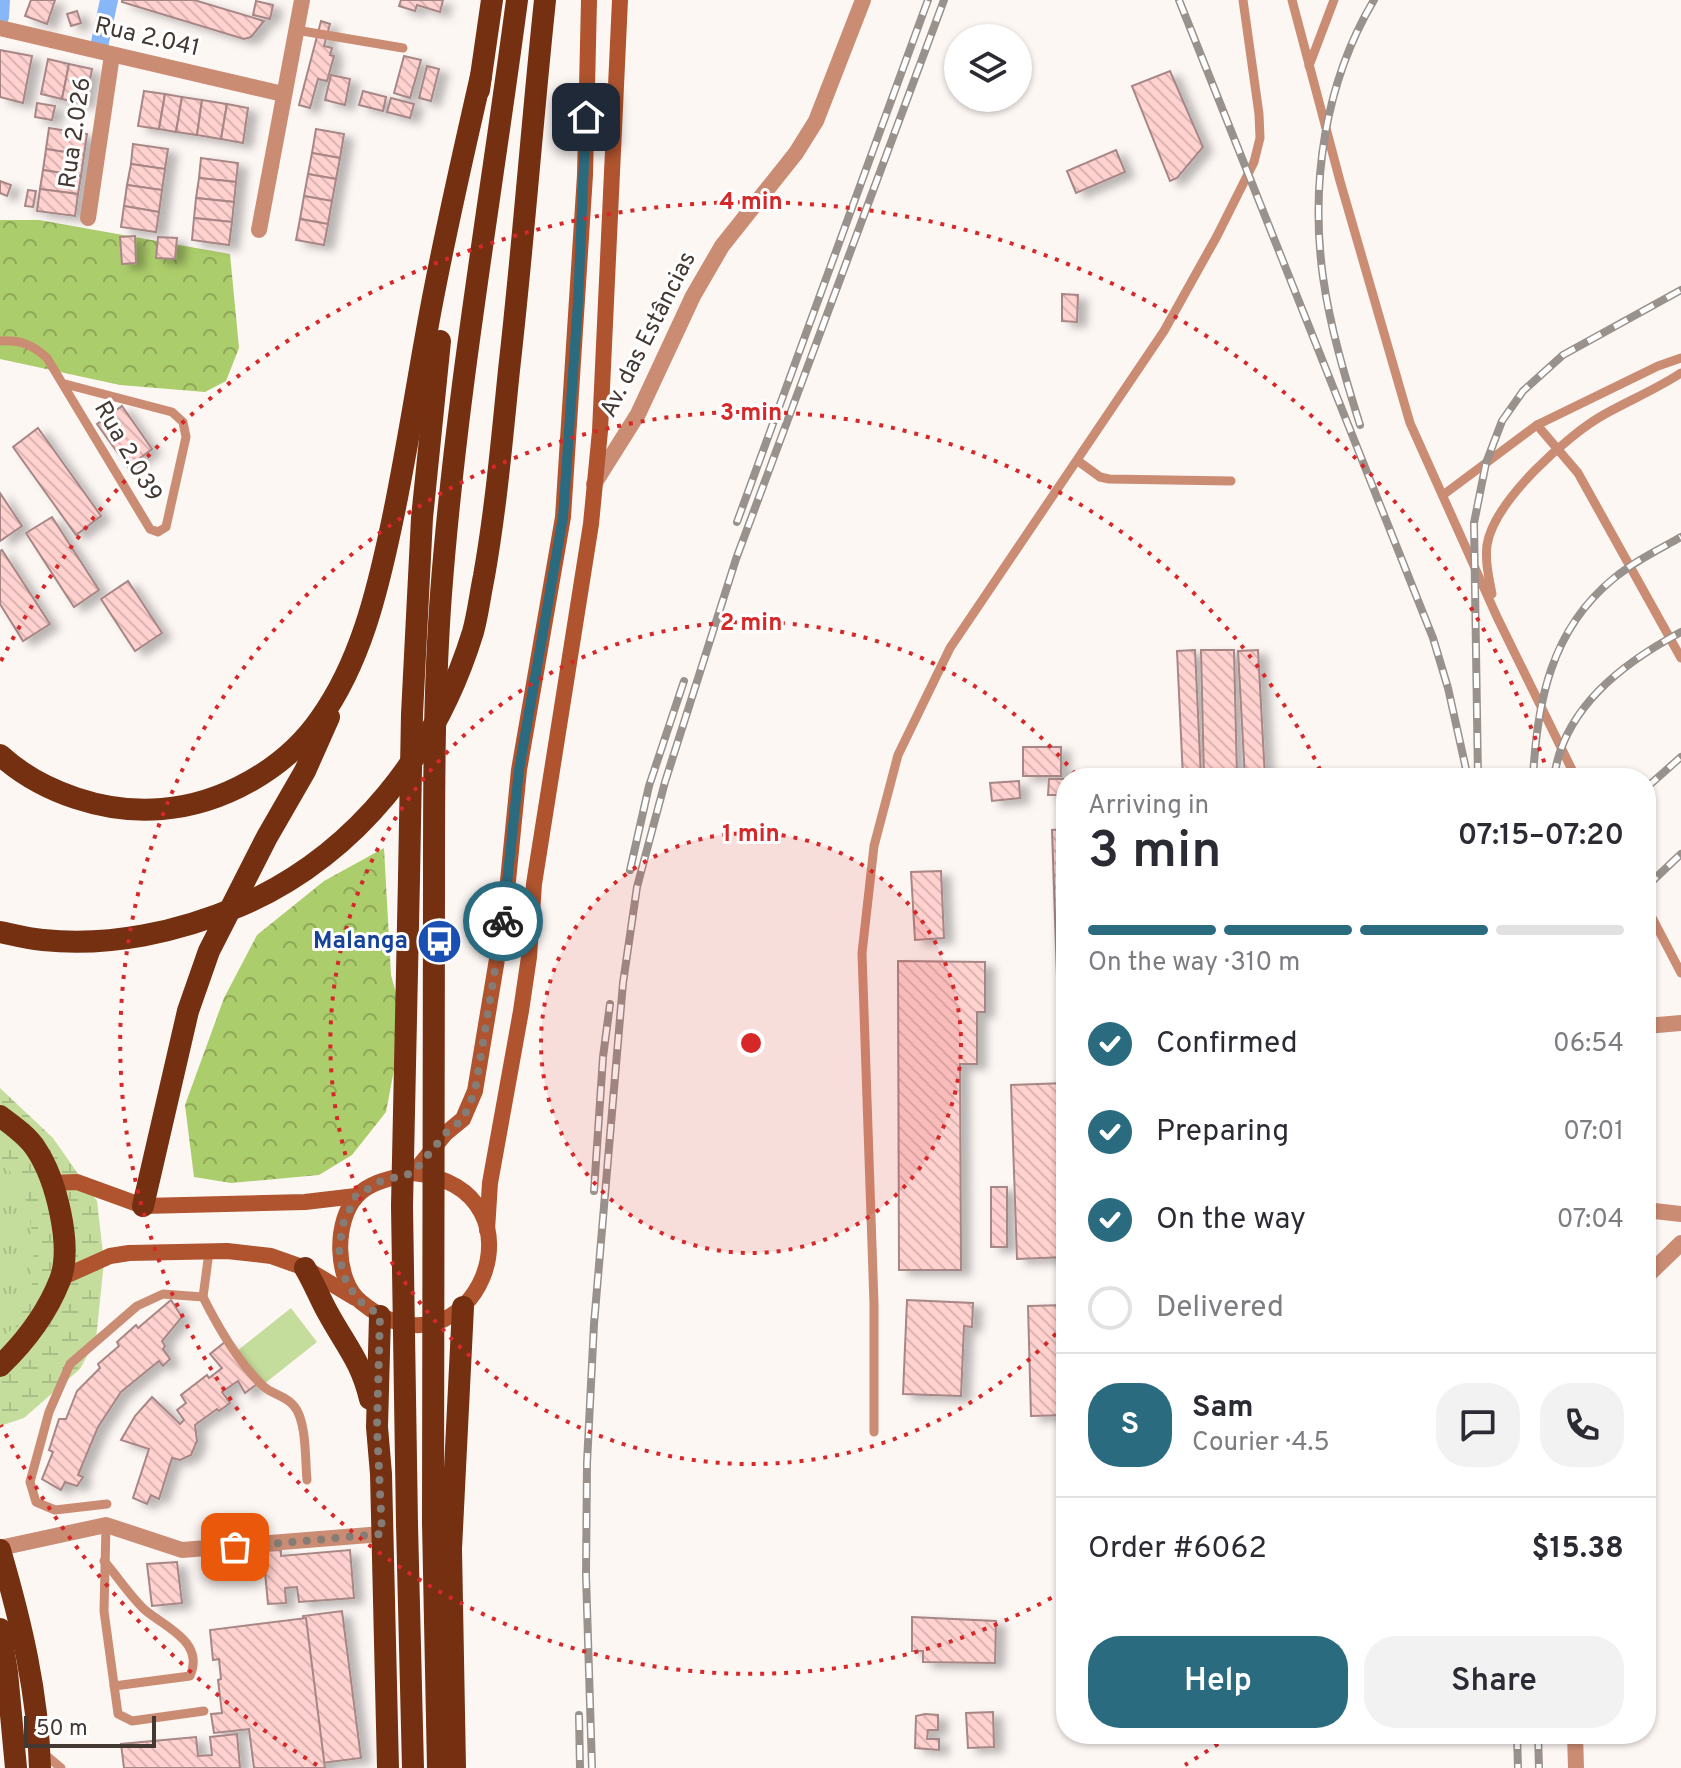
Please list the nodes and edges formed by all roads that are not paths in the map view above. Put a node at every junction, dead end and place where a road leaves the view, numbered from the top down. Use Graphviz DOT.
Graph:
graph roads {
  1 [pos="302,0"];
  2 [pos="492,0"];
  3 [pos="517,0"];
  4 [pos="545,0"];
  5 [pos="589,0"];
  6 [pos="620,0"];
  7 [pos="863,0"];
  8 [pos="1243,0"];
  9 [pos="1292,0"];
  10 [pos="1334,0"];
  11 [pos="0,28"];
  12 [pos="296,30"];
  13 [pos="403,48"];
  14 [pos="112,55"];
  15 [pos="1309,66"];
  16 [pos="481,76"];
  17 [pos="283,94"];
  18 [pos="88,218"];
  19 [pos="259,230"];
  20 [pos="0,341"];
  21 [pos="1681,358"];
  22 [pos="1681,373"];
  23 [pos="65,384"];
  24 [pos="1537,425"];
  25 [pos="1558,450"];
  26 [pos="1078,461"];
  27 [pos="1231,481"];
  28 [pos="594,484"];
  29 [pos="1443,495"];
  30 [pos="1497,617"];
  31 [pos="1681,658"];
  32 [pos="338,689"];
  33 [pos="0,755"];
  34 [pos="1571,768"];
  35 [pos="1656,925"];
  36 [pos="0,932"];
  37 [pos="1681,973"];
  38 [pos="1681,1023"];
  39 [pos="1656,1025"];
  40 [pos="0,1116"];
  41 [pos="413,1173"];
  42 [pos="51,1183"];
  43 [pos="356,1196"];
  44 [pos="143,1206"];
  45 [pos="1656,1211"];
  46 [pos="1681,1214"];
  47 [pos="487,1230"];
  48 [pos="1681,1243"];
  49 [pos="209,1252"];
  50 [pos="1656,1267"];
  51 [pos="305,1268"];
  52 [pos="61,1278"];
  53 [pos="203,1297"];
  54 [pos="357,1299"];
  55 [pos="463,1307"];
  56 [pos="380,1316"];
  57 [pos="0,1366"];
  58 [pos="377,1427"];
  59 [pos="874,1432"];
  60 [pos="307,1480"];
  61 [pos="107,1504"];
  62 [pos="106,1525"];
  63 [pos="382,1534"];
  64 [pos="0,1549"];
  65 [pos="104,1561"];
  66 [pos="0,1629"];
  67 [pos="114,1686"];
  68 [pos="204,1711"];
  69 [pos="1575,1744"];
  70 [pos="39,1759"];
  71 [pos="16,1768"];
  72 [pos="61,1768"];
  73 [pos="388,1768"];
  74 [pos="413,1768"];
  75 [pos="438,1768"];
  76 [pos="455,1768"];
  77 [pos="1576,1768"];
  1 -- 12 [label="street"];
  2 -- 16 [label="highway"];
  3 -- 75 [label="highway, bridge"];
  4 -- 36 [label="highway, bridge"];
  5 -- 41 [label="main road"];
  6 -- 28 [label="main road"];
  7 -- 28 [label="street, Av. das Estâncias"];
  8 -- 26 [label="lane"];
  9 -- 15 [label="lane"];
  10 -- 15 [label="lane"];
  11 -- 14 [label="street, Rua 2.041"];
  12 -- 13 [label="lane"];
  12 -- 17 [label="street"];
  14 -- 17 [label="street, Rua 2.041"];
  14 -- 18 [label="street, Rua 2.026"];
  15 -- 29 [label="lane"];
  16 -- 32 [label="highway"];
  16 -- 74 [label="highway, bridge"];
  17 -- 19 [label="street"];
  20 -- 23 [label="lane, Rua 2.039"];
  21 -- 24 [label="lane"];
  22 -- 25 [label="lane"];
  23 -- 23 [label="lane, Rua 2.039"];
  24 -- 25 [label="lane"];
  24 -- 29 [label="lane"];
  25 -- 30 [label="lane"];
  25 -- 31 [label="lane"];
  26 -- 27 [label="lane"];
  26 -- 59 [label="lane"];
  28 -- 47 [label="main road"];
  29 -- 30 [label="lane"];
  30 -- 34 [label="lane"];
  32 -- 33 [label="highway"];
  32 -- 44 [label="highway"];
  35 -- 37 [label="lane"];
  38 -- 39 [label="street"];
  40 -- 42 [label="highway"];
  41 -- 43 [label="main road"];
  41 -- 47 [label="main road"];
  42 -- 44 [label="main road"];
  42 -- 52 [label="highway"];
  43 -- 44 [label="main road"];
  43 -- 54 [label="main road"];
  45 -- 46 [label="street"];
  47 -- 55 [label="main road"];
  48 -- 50 [label="street"];
  49 -- 51 [label="main road"];
  49 -- 52 [label="main road"];
  49 -- 53 [label="lane"];
  51 -- 54 [label="main road"];
  51 -- 58 [label="highway"];
  52 -- 57 [label="highway"];
  53 -- 60 [label="lane"];
  53 -- 61 [label="lane"];
  54 -- 56 [label="main road"];
  55 -- 56 [label="main road"];
  55 -- 76 [label="highway"];
  56 -- 58 [label="highway"];
  58 -- 63 [label="highway"];
  62 -- 63 [label="street"];
  62 -- 64 [label="street"];
  62 -- 65 [label="lane"];
  63 -- 73 [label="highway"];
  64 -- 70 [label="highway"];
  65 -- 67 [label="lane"];
  65 -- 67 [label="lane"];
  66 -- 71 [label="highway"];
  67 -- 68 [label="lane"];
  69 -- 77 [label="street"];
  70 -- 72 [label="lane"];
}
